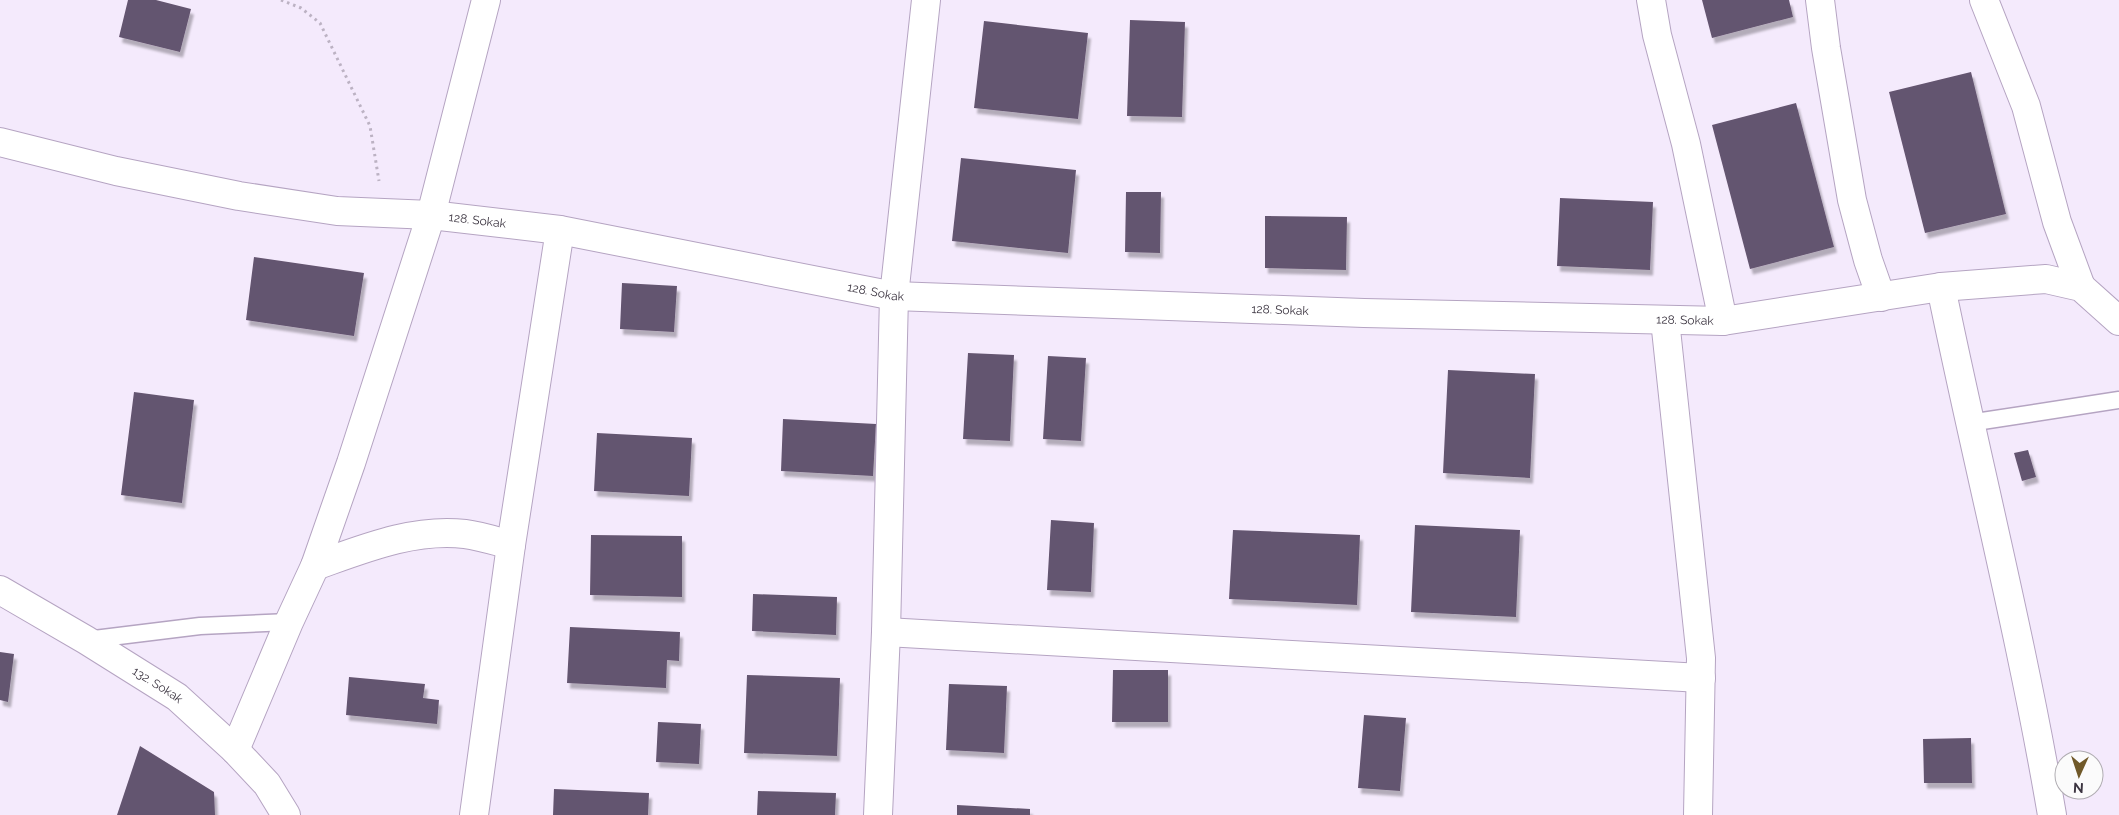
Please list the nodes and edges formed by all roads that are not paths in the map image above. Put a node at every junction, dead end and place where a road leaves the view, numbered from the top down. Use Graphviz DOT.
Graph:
graph roads {
  1 [pos="486,0"];
  2 [pos="926,0"];
  3 [pos="1651,0"];
  4 [pos="1820,0"];
  5 [pos="1984,0"];
  6 [pos="0,142"];
  7 [pos="431,215"];
  8 [pos="560,230"];
  9 [pos="2081,286"];
  10 [pos="1941,287"];
  11 [pos="894,296"];
  12 [pos="1881,297"];
  13 [pos="1665,320"];
  14 [pos="1723,321"];
  15 [pos="2119,321"];
  16 [pos="2119,400"];
  17 [pos="1968,422"];
  18 [pos="510,545"];
  19 [pos="315,566"];
  20 [pos="0,590"];
  21 [pos="289,622"];
  22 [pos="886,632"];
  23 [pos="86,640"];
  24 [pos="1701,678"];
  25 [pos="235,750"];
  26 [pos="286,815"];
  27 [pos="474,815"];
  28 [pos="878,815"];
  29 [pos="1698,815"];
  30 [pos="2052,815"];
  1 -- 7 [label="street"];
  2 -- 11 [label="street"];
  3 -- 14 [label="street"];
  4 -- 12 [label="street"];
  5 -- 9 [label="street"];
  6 -- 7 [label="street, 128. Sokak"];
  7 -- 8 [label="street, 128. Sokak"];
  7 -- 19 [label="street"];
  8 -- 11 [label="street, 128. Sokak"];
  8 -- 18 [label="street"];
  9 -- 10 [label="street, 128. Sokak"];
  9 -- 15 [label="street"];
  10 -- 12 [label="street, 128. Sokak"];
  10 -- 17 [label="street"];
  11 -- 13 [label="street, 128. Sokak"];
  11 -- 22 [label="street"];
  12 -- 14 [label="street, 128. Sokak"];
  13 -- 14 [label="street, 128. Sokak"];
  13 -- 24 [label="street"];
  16 -- 17 [label="lane"];
  17 -- 30 [label="street"];
  18 -- 19 [label="street"];
  18 -- 27 [label="street"];
  19 -- 21 [label="street"];
  20 -- 23 [label="street, 132. Sokak"];
  21 -- 23 [label="lane"];
  21 -- 25 [label="street"];
  22 -- 24 [label="street"];
  22 -- 28 [label="street"];
  23 -- 25 [label="street, 132. Sokak"];
  24 -- 29 [label="street"];
  25 -- 26 [label="street, 132. Sokak"];
}
